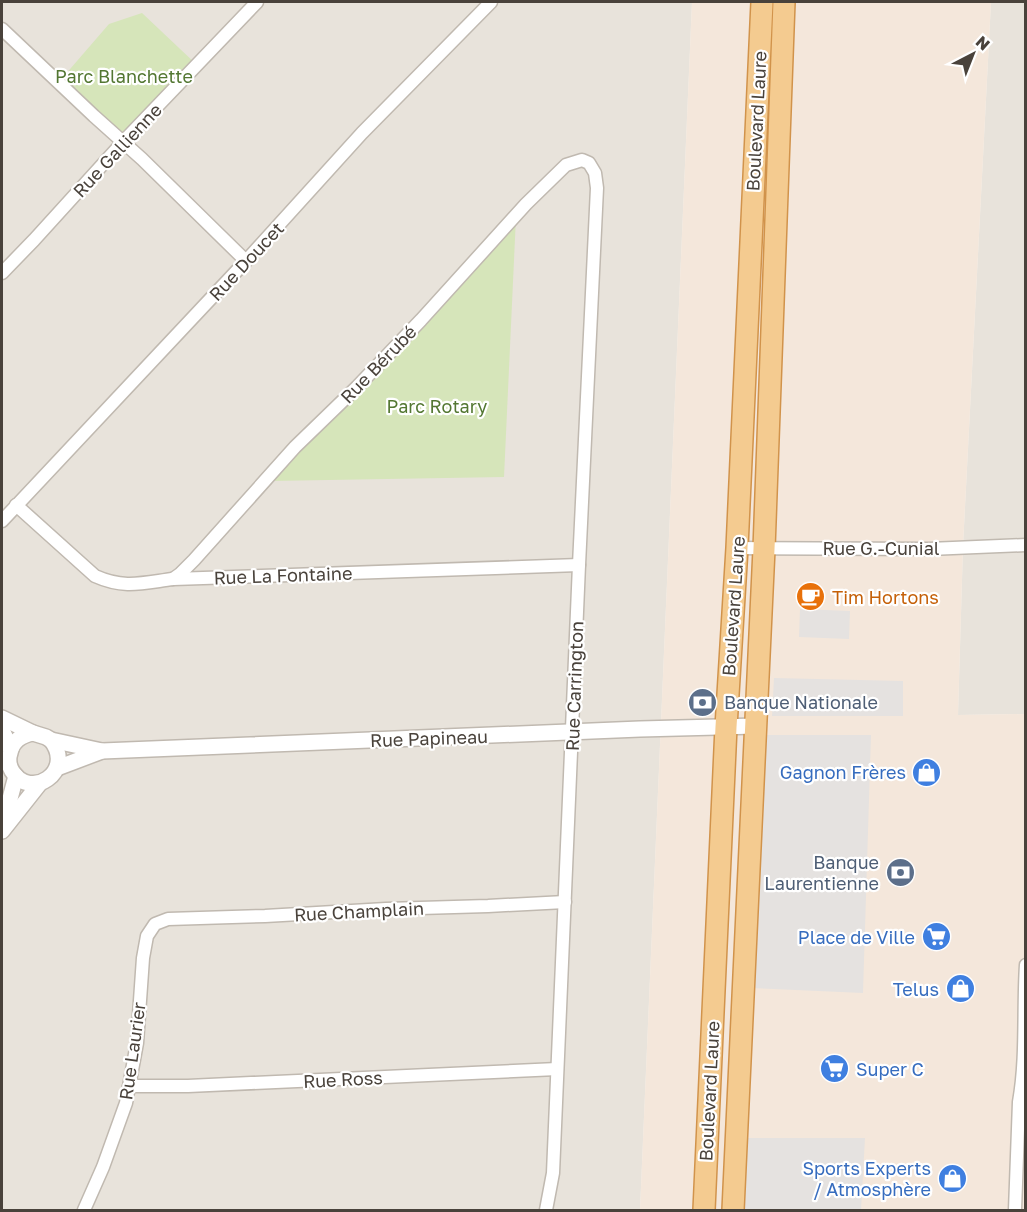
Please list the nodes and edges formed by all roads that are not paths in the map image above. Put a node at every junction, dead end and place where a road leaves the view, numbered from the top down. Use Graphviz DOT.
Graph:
graph roads {
  1 [pos="257,2"];
  2 [pos="491,2"];
  3 [pos="762,2"];
  4 [pos="784,2"];
  5 [pos="2,29"];
  6 [pos="123,142"];
  7 [pos="589,163"];
  8 [pos="246,261"];
  9 [pos="4,267"];
  10 [pos="16,505"];
  11 [pos="2,521"];
  12 [pos="1026,545"];
  13 [pos="737,548"];
  14 [pos="764,549"];
  15 [pos="579,565"];
  16 [pos="172,579"];
  17 [pos="2,718"];
  18 [pos="756,726"];
  19 [pos="726,727"];
  20 [pos="2,730"];
  21 [pos="572,732"];
  22 [pos="33,733"];
  23 [pos="51,740"];
  24 [pos="10,749"];
  25 [pos="102,751"];
  26 [pos="57,768"];
  27 [pos="16,776"];
  28 [pos="40,783"];
  29 [pos="2,830"];
  30 [pos="565,902"];
  31 [pos="155,924"];
  32 [pos="1026,965"];
  33 [pos="1025,1016"];
  34 [pos="557,1069"];
  35 [pos="129,1086"];
  36 [pos="1022,1102"];
  37 [pos="84,1210"];
  38 [pos="546,1210"];
  39 [pos="704,1210"];
  40 [pos="733,1210"];
  41 [pos="1015,1210"];
  1 -- 6 [label="street, Rue Gallienne"];
  2 -- 8 [label="street, Rue Doucet"];
  3 -- 13 [label="highway, Boulevard Laure"];
  4 -- 14 [label="highway, Boulevard Laure"];
  5 -- 6 [label="street"];
  6 -- 8 [label="street"];
  6 -- 9 [label="street, Rue Gallienne"];
  7 -- 15 [label="street, Rue Carrington"];
  7 -- 16 [label="street, Rue Bérubé"];
  8 -- 10 [label="street, Rue Doucet"];
  10 -- 11 [label="street, Rue Doucet"];
  10 -- 16 [label="street, Rue La Fontaine"];
  12 -- 14 [label="street, Rue G.-Cunial"];
  13 -- 14 [label="street, Rue G.-Cunial"];
  13 -- 19 [label="highway, Boulevard Laure"];
  14 -- 18 [label="highway, Boulevard Laure"];
  15 -- 16 [label="street, Rue La Fontaine"];
  15 -- 21 [label="street, Rue Carrington"];
  17 -- 22 [label="street"];
  18 -- 19 [label="street, Rue Papineau"];
  18 -- 40 [label="highway, Boulevard Laure"];
  19 -- 21 [label="street, Rue Papineau"];
  19 -- 39 [label="highway, Boulevard Laure"];
  20 -- 24 [label="street"];
  21 -- 25 [label="street, Rue Papineau"];
  21 -- 30 [label="street, Rue Carrington"];
  22 -- 23 [label="street"];
  22 -- 24 [label="street"];
  23 -- 25 [label="street"];
  23 -- 26 [label="street"];
  24 -- 27 [label="street"];
  25 -- 26 [label="street"];
  26 -- 28 [label="street"];
  27 -- 28 [label="street"];
  27 -- 29 [label="street"];
  28 -- 29 [label="street"];
  30 -- 31 [label="street, Rue Champlain"];
  30 -- 34 [label="street, Rue Carrington"];
  31 -- 35 [label="street, Rue Laurier"];
  32 -- 33 [label="street"];
  33 -- 36 [label="street"];
  34 -- 35 [label="street, Rue Ross"];
  34 -- 38 [label="street, Rue Carrington"];
  35 -- 37 [label="street, Rue Laurier"];
  36 -- 41 [label="street"];
}
